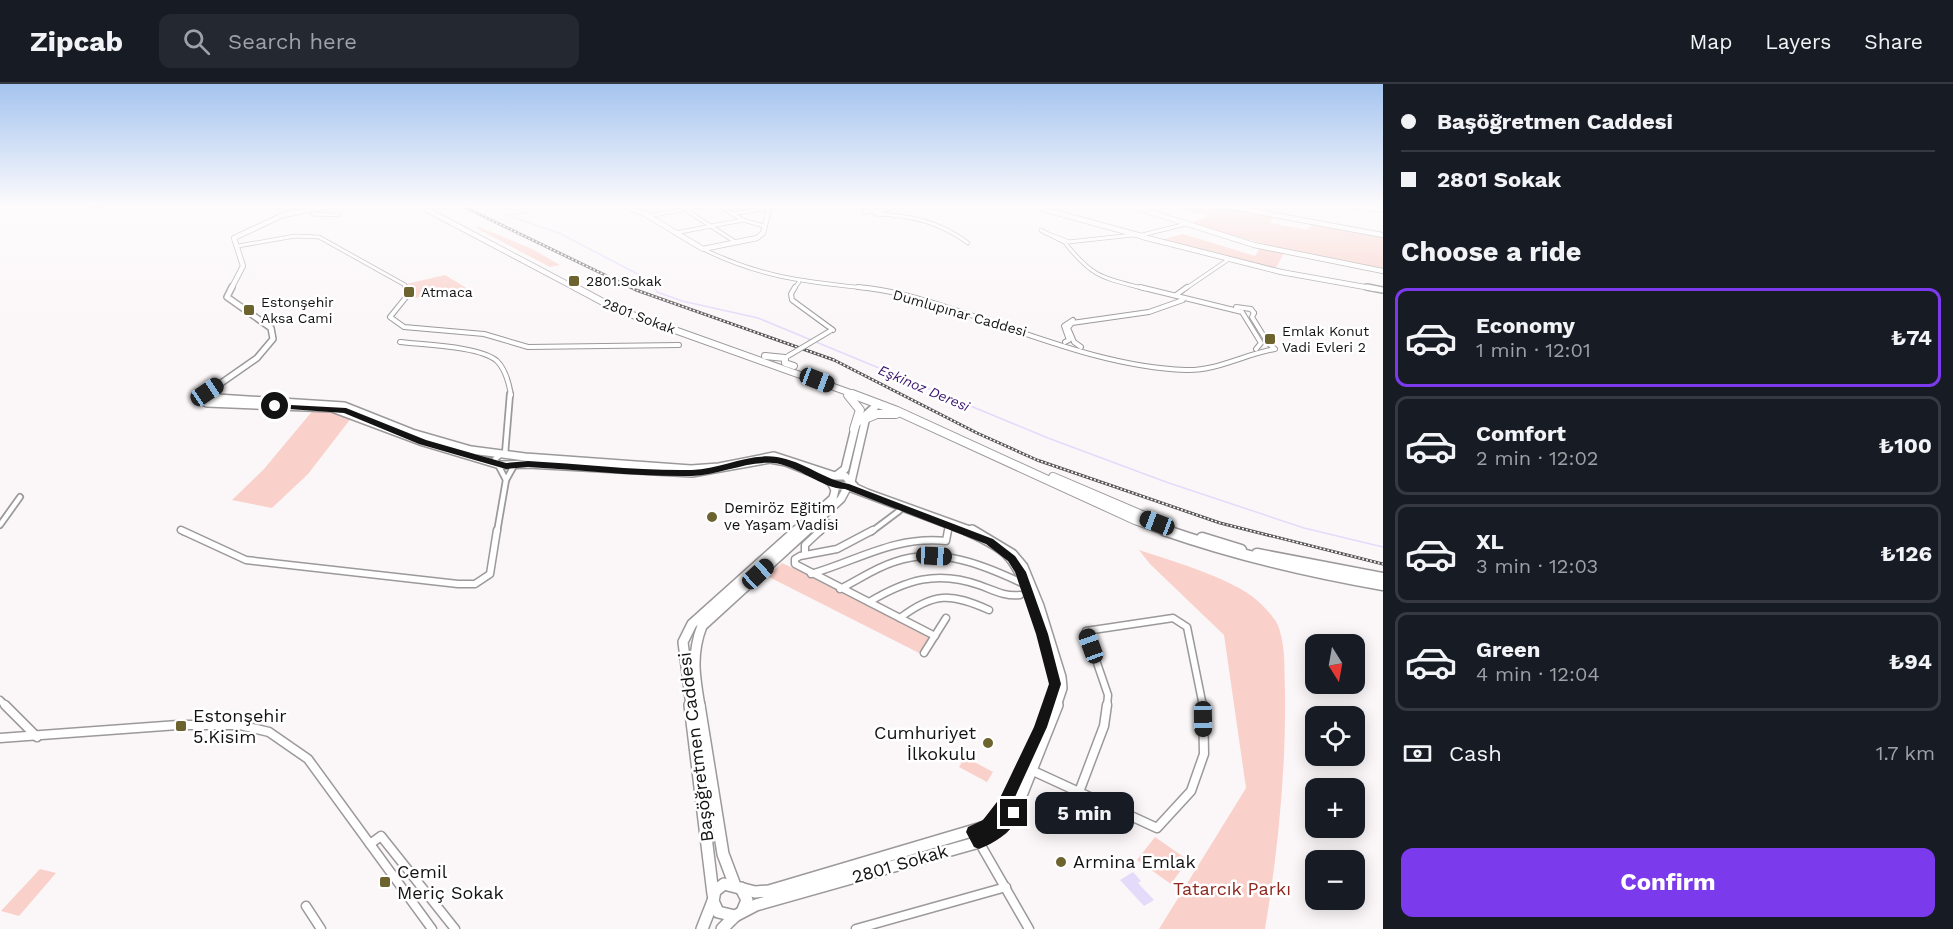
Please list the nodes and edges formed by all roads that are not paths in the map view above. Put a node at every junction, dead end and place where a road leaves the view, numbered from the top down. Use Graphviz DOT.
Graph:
graph roads {
  1 [pos="247,244"];
  2 [pos="333,244"];
  3 [pos="493,244"];
  4 [pos="500,244"];
  5 [pos="695,244"];
  6 [pos="729,244"];
  7 [pos="1071,244"];
  8 [pos="1172,244"];
  9 [pos="1254,244"];
  10 [pos="238,246"];
  11 [pos="703,249"];
  12 [pos="1229,259"];
  13 [pos="1383,270"];
  14 [pos="801,282"];
  15 [pos="1383,290"];
  16 [pos="1174,296"];
  17 [pos="1186,300"];
  18 [pos="1242,310"];
  19 [pos="400,342"];
  20 [pos="1056,342"];
  21 [pos="1065,342"];
  22 [pos="679,345"];
  23 [pos="1261,345"];
  24 [pos="1081,347"];
  25 [pos="1270,347"];
  26 [pos="782,360"];
  27 [pos="805,372"];
  28 [pos="815,375"];
  29 [pos="838,388"];
  30 [pos="879,403"];
  31 [pos="293,405"];
  32 [pos="912,418"];
  33 [pos="865,419"];
  34 [pos="854,429"];
  35 [pos="506,454"];
  36 [pos="495,463"];
  37 [pos="514,465"];
  38 [pos="506,480"];
  39 [pos="834,480"];
  40 [pos="848,484"];
  41 [pos="865,495"];
  42 [pos="20,497"];
  43 [pos="841,499"];
  44 [pos="899,511"];
  45 [pos="829,524"];
  46 [pos="0,525"];
  47 [pos="948,529"];
  48 [pos="181,530"];
  49 [pos="805,552"];
  50 [pos="810,574"];
  51 [pos="1383,578"];
  52 [pos="1026,585"];
  53 [pos="1383,585"];
  54 [pos="840,589"];
  55 [pos="1020,595"];
  56 [pos="869,602"];
  57 [pos="989,610"];
  58 [pos="900,618"];
  59 [pos="946,618"];
  60 [pos="935,636"];
  61 [pos="924,653"];
  62 [pos="0,700"];
  63 [pos="38,737"];
  64 [pos="0,738"];
  65 [pos="1031,770"];
  66 [pos="1079,792"];
  67 [pos="976,837"];
  68 [pos="370,844"];
  69 [pos="737,885"];
  70 [pos="1006,887"];
  71 [pos="786,892"];
  72 [pos="713,899"];
  73 [pos="306,906"];
  74 [pos="738,914"];
  75 [pos="321,929"];
  76 [pos="432,929"];
  77 [pos="455,929"];
  78 [pos="702,929"];
  79 [pos="722,929"];
  80 [pos="856,929"];
  81 [pos="1029,929"];
  1 -- 10 [label="street"];
  2 -- 22 [label="street"];
  3 -- 26 [label="main road, 2801 Sokak"];
  4 -- 26 [label="main road, 2801 Sokak"];
  5 -- 11 [label="street"];
  6 -- 11 [label="street"];
  7 -- 16 [label="street"];
  8 -- 12 [label="street"];
  9 -- 13 [label="street"];
  10 -- 31 [label="street"];
  11 -- 14 [label="street, Dumlupınar Caddesi"];
  12 -- 15 [label="street"];
  12 -- 16 [label="street"];
  14 -- 20 [label="street, Dumlupınar Caddesi"];
  14 -- 26 [label="street, bridge"];
  16 -- 17 [label="street"];
  16 -- 18 [label="street"];
  16 -- 21 [label="street"];
  17 -- 18 [label="street"];
  17 -- 24 [label="street"];
  18 -- 23 [label="street"];
  18 -- 25 [label="street"];
  19 -- 35 [label="street"];
  20 -- 21 [label="street, Dumlupınar Caddesi"];
  20 -- 25 [label="street, Dumlupınar Caddesi"];
  21 -- 24 [label="street, Dumlupınar Caddesi"];
  23 -- 24 [label="street, Dumlupınar Caddesi"];
  23 -- 25 [label="street"];
  26 -- 27 [label="main road, 2801 Sokak"];
  26 -- 28 [label="main road"];
  26 -- 29 [label="main road, 2801 Sokak"];
  27 -- 28 [label="main road"];
  28 -- 30 [label="main road"];
  29 -- 30 [label="main road, 2801 Sokak"];
  29 -- 34 [label="main road"];
  30 -- 32 [label="main road"];
  30 -- 33 [label="street"];
  30 -- 34 [label="street"];
  30 -- 51 [label="main road"];
  31 -- 35 [label="street"];
  31 -- 36 [label="street"];
  32 -- 33 [label="main road"];
  32 -- 53 [label="main road"];
  33 -- 40 [label="street"];
  34 -- 39 [label="street"];
  35 -- 36 [label="street"];
  35 -- 37 [label="street"];
  35 -- 39 [label="street"];
  36 -- 37 [label="street"];
  36 -- 38 [label="street"];
  37 -- 38 [label="street"];
  37 -- 39 [label="street"];
  38 -- 48 [label="street"];
  39 -- 40 [label="street"];
  39 -- 72 [label="street, Başöğretmen Caddesi"];
  40 -- 41 [label="street"];
  40 -- 43 [label="street, Başöğretmen Caddesi"];
  40 -- 65 [label="street, 2801 Sokak"];
  41 -- 43 [label="street"];
  41 -- 52 [label="street"];
  42 -- 46 [label="street"];
  43 -- 69 [label="street, Başöğretmen Caddesi"];
  44 -- 49 [label="street"];
  45 -- 49 [label="street"];
  47 -- 50 [label="street"];
  49 -- 50 [label="street"];
  50 -- 54 [label="street"];
  52 -- 54 [label="street"];
  52 -- 67 [label="street"];
  54 -- 56 [label="street"];
  55 -- 56 [label="street"];
  56 -- 58 [label="street"];
  57 -- 58 [label="street"];
  58 -- 60 [label="street"];
  59 -- 60 [label="street"];
  60 -- 61 [label="street"];
  62 -- 63 [label="street"];
  63 -- 64 [label="street"];
  63 -- 68 [label="street"];
  65 -- 66 [label="street"];
  65 -- 67 [label="street, 2801 Sokak"];
  66 -- 66 [label="street"];
  67 -- 70 [label="street"];
  67 -- 71 [label="street, 2801 Sokak"];
  68 -- 76 [label="street"];
  68 -- 77 [label="street"];
  69 -- 71 [label="street"];
  69 -- 72 [label="street"];
  69 -- 74 [label="street, Başöğretmen Caddesi"];
  70 -- 80 [label="street"];
  70 -- 81 [label="street"];
  71 -- 74 [label="street, 2801 Sokak"];
  72 -- 74 [label="street"];
  72 -- 78 [label="street"];
  73 -- 75 [label="street"];
  74 -- 79 [label="street, 2801 Sokak"];
}
